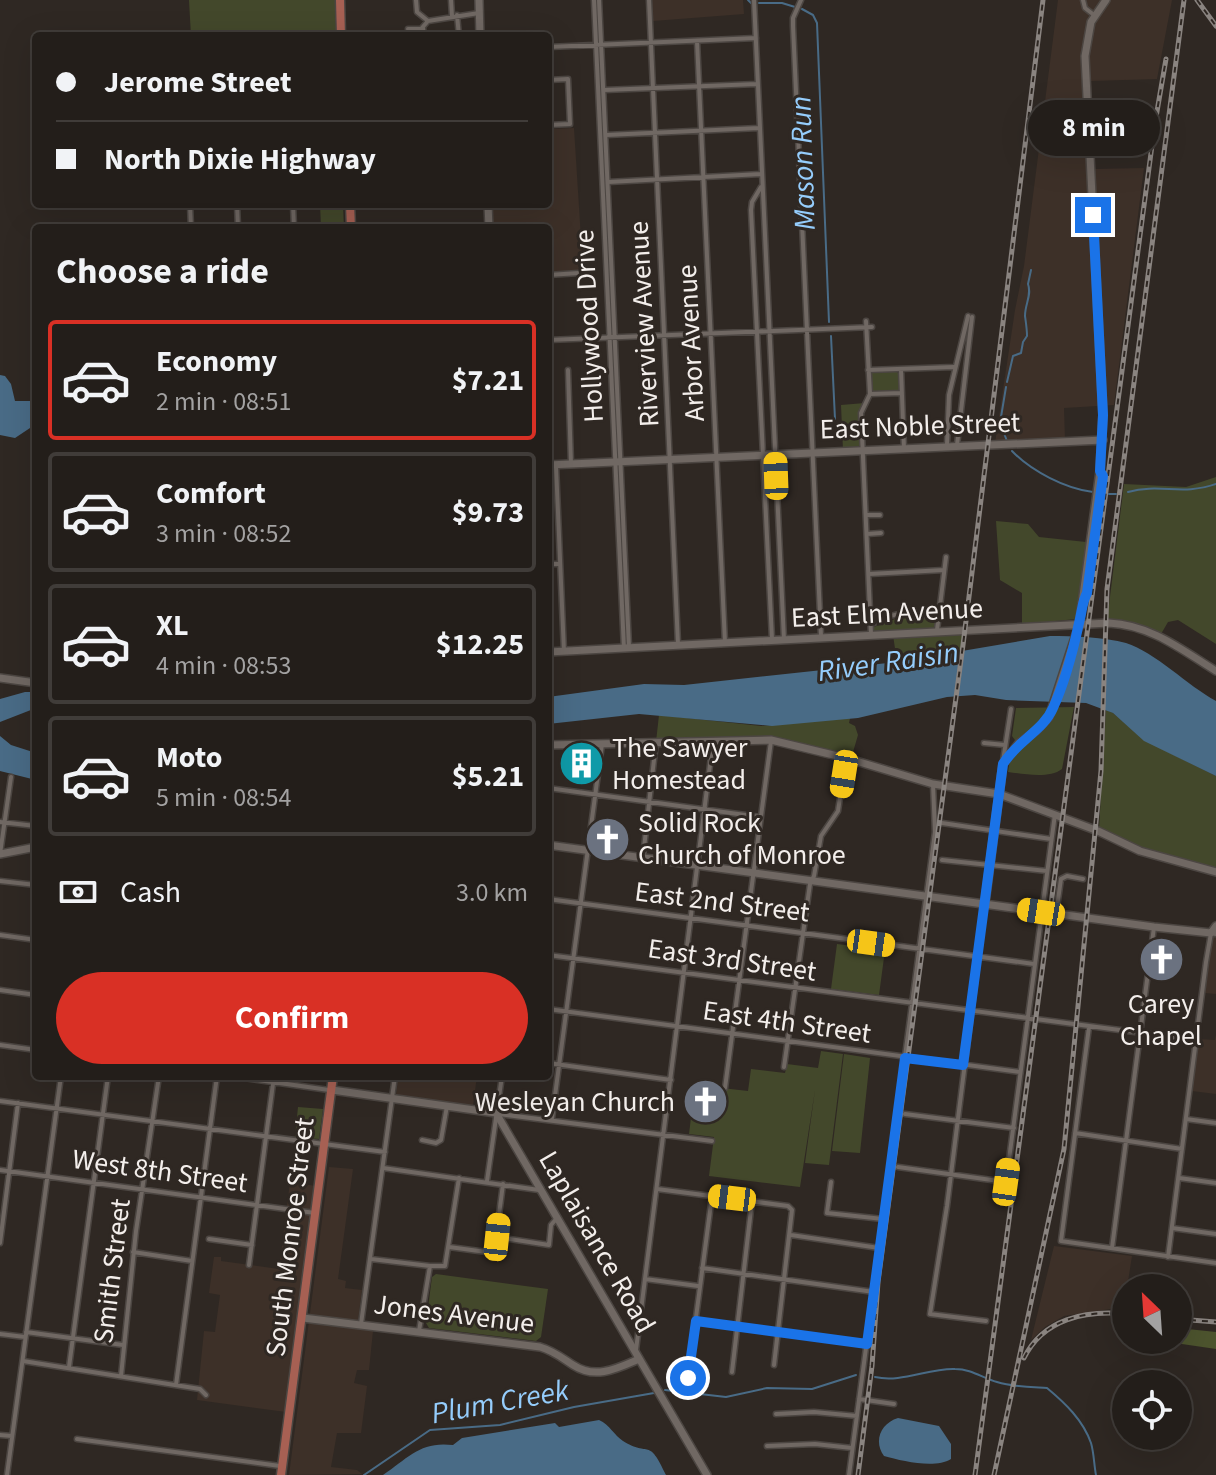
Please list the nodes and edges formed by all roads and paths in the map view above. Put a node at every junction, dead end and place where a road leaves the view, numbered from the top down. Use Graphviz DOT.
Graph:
graph roads {
  1 [pos="340,0"];
  2 [pos="416,0"];
  3 [pos="451,0"];
  4 [pos="479,0"];
  5 [pos="596,0"];
  6 [pos="649,0"];
  7 [pos="754,0"];
  8 [pos="801,0"];
  9 [pos="1083,0"];
  10 [pos="1106,0"];
  11 [pos="479,13"];
  12 [pos="1094,15"];
  13 [pos="455,16"];
  14 [pos="428,21"];
  15 [pos="423,28"];
  16 [pos="408,29"];
  17 [pos="341,32"];
  18 [pos="424,32"];
  19 [pos="458,32"];
  20 [pos="480,32"];
  21 [pos="756,38"];
  22 [pos="697,41"];
  23 [pos="651,42"];
  24 [pos="599,44"];
  25 [pos="552,47"];
  26 [pos="552,80"];
  27 [pos="757,84"];
  28 [pos="654,87"];
  29 [pos="701,87"];
  30 [pos="600,90"];
  31 [pos="552,125"];
  32 [pos="759,128"];
  33 [pos="702,131"];
  34 [pos="656,134"];
  35 [pos="603,135"];
  36 [pos="761,174"];
  37 [pos="703,176"];
  38 [pos="657,179"];
  39 [pos="605,182"];
  40 [pos="762,185"];
  41 [pos="762,200"];
  42 [pos="752,202"];
  43 [pos="765,271"];
  44 [pos="754,272"];
  45 [pos="579,273"];
  46 [pos="552,275"];
  47 [pos="807,329"];
  48 [pos="769,330"];
  49 [pos="757,331"];
  50 [pos="710,333"];
  51 [pos="664,336"];
  52 [pos="612,337"];
  53 [pos="552,340"];
  54 [pos="955,366"];
  55 [pos="901,369"];
  56 [pos="568,370"];
  57 [pos="868,370"];
  58 [pos="771,393"];
  59 [pos="902,393"];
  60 [pos="760,394"];
  61 [pos="870,394"];
  62 [pos="1103,440"];
  63 [pos="956,447"];
  64 [pos="947,448"];
  65 [pos="904,449"];
  66 [pos="863,450"];
  67 [pos="813,453"];
  68 [pos="764,454"];
  69 [pos="775,454"];
  70 [pos="717,457"];
  71 [pos="671,459"];
  72 [pos="618,462"];
  73 [pos="571,464"];
  74 [pos="552,465"];
  75 [pos="866,515"];
  76 [pos="880,515"];
  77 [pos="766,524"];
  78 [pos="778,524"];
  79 [pos="881,533"];
  80 [pos="867,534"];
  81 [pos="946,557"];
  82 [pos="552,564"];
  83 [pos="560,564"];
  84 [pos="944,570"];
  85 [pos="869,574"];
  86 [pos="769,586"];
  87 [pos="781,586"];
  88 [pos="938,620"];
  89 [pos="872,624"];
  90 [pos="1079,625"];
  91 [pos="936,633"];
  92 [pos="871,636"];
  93 [pos="821,638"];
  94 [pos="772,640"];
  95 [pos="784,640"];
  96 [pos="725,643"];
  97 [pos="678,646"];
  98 [pos="627,650"];
  99 [pos="552,652"];
  100 [pos="564,652"];
  101 [pos="1216,671"];
  102 [pos="0,678"];
  103 [pos="32,682"];
  104 [pos="1011,709"];
  105 [pos="771,740"];
  106 [pos="713,741"];
  107 [pos="656,742"];
  108 [pos="602,743"];
  109 [pos="984,743"];
  110 [pos="552,745"];
  111 [pos="1006,745"];
  112 [pos="846,758"];
  113 [pos="1003,764"];
  114 [pos="11,777"];
  115 [pos="933,784"];
  116 [pos="552,788"];
  117 [pos="596,794"];
  118 [pos="999,794"];
  119 [pos="650,800"];
  120 [pos="704,810"];
  121 [pos="1055,814"];
  122 [pos="760,817"];
  123 [pos="3,823"];
  124 [pos="942,823"];
  125 [pos="32,826"];
  126 [pos="994,830"];
  127 [pos="1051,839"];
  128 [pos="552,846"];
  129 [pos="32,848"];
  130 [pos="588,851"];
  131 [pos="0,854"];
  132 [pos="642,859"];
  133 [pos="942,860"];
  134 [pos="697,863"];
  135 [pos="989,866"];
  136 [pos="1047,871"];
  137 [pos="753,872"];
  138 [pos="1216,872"];
  139 [pos="1083,879"];
  140 [pos="812,880"];
  141 [pos="0,881"];
  142 [pos="32,885"];
  143 [pos="926,895"];
  144 [pos="552,900"];
  145 [pos="985,903"];
  146 [pos="581,904"];
  147 [pos="1041,912"];
  148 [pos="1056,914"];
  149 [pos="691,919"];
  150 [pos="747,925"];
  151 [pos="1216,926"];
  152 [pos="1154,927"];
  153 [pos="802,932"];
  154 [pos="1213,934"];
  155 [pos="0,935"];
  156 [pos="32,939"];
  157 [pos="919,950"];
  158 [pos="552,956"];
  159 [pos="978,957"];
  160 [pos="575,959"];
  161 [pos="1034,964"];
  162 [pos="684,973"];
  163 [pos="740,981"];
  164 [pos="795,988"];
  165 [pos="0,990"];
  166 [pos="32,994"];
  167 [pos="912,1004"];
  168 [pos="552,1009"];
  169 [pos="566,1011"];
  170 [pos="971,1012"];
  171 [pos="1028,1019"];
  172 [pos="678,1027"];
  173 [pos="1089,1027"];
  174 [pos="733,1033"];
  175 [pos="1140,1034"];
  176 [pos="1196,1040"];
  177 [pos="787,1042"];
  178 [pos="0,1045"];
  179 [pos="32,1049"];
  180 [pos="905,1058"];
  181 [pos="552,1063"];
  182 [pos="560,1064"];
  183 [pos="963,1065"];
  184 [pos="784,1067"];
  185 [pos="1020,1072"];
  186 [pos="61,1080"];
  187 [pos="107,1080"];
  188 [pos="158,1080"];
  189 [pos="216,1080"];
  190 [pos="274,1080"];
  191 [pos="279,1080"];
  192 [pos="333,1080"];
  193 [pos="394,1080"];
  194 [pos="501,1080"];
  195 [pos="671,1080"];
  196 [pos="725,1088"];
  197 [pos="332,1090"];
  198 [pos="392,1099"];
  199 [pos="0,1101"];
  200 [pos="18,1103"];
  201 [pos="447,1106"];
  202 [pos="57,1109"];
  203 [pos="496,1113"];
  204 [pos="905,1114"];
  205 [pos="103,1115"];
  206 [pos="552,1118"];
  207 [pos="1186,1119"];
  208 [pos="957,1120"];
  209 [pos="153,1122"];
  210 [pos="1216,1123"];
  211 [pos="210,1128"];
  212 [pos="1014,1128"];
  213 [pos="1075,1133"];
  214 [pos="664,1135"];
  215 [pos="265,1136"];
  216 [pos="422,1140"];
  217 [pos="1126,1140"];
  218 [pos="712,1141"];
  219 [pos="324,1144"];
  220 [pos="1182,1149"];
  221 [pos="385,1152"];
  222 [pos="898,1167"];
  223 [pos="383,1168"];
  224 [pos="0,1170"];
  225 [pos="10,1172"];
  226 [pos="950,1173"];
  227 [pos="48,1176"];
  228 [pos="459,1178"];
  229 [pos="1179,1178"];
  230 [pos="487,1181"];
  231 [pos="831,1182"];
  232 [pos="93,1183"];
  233 [pos="1216,1183"];
  234 [pos="503,1184"];
  235 [pos="143,1189"];
  236 [pos="657,1189"];
  237 [pos="541,1190"];
  238 [pos="200,1196"];
  239 [pos="712,1196"];
  240 [pos="752,1201"];
  241 [pos="256,1205"];
  242 [pos="315,1213"];
  243 [pos="2,1214"];
  244 [pos="557,1218"];
  245 [pos="883,1219"];
  246 [pos="1172,1228"];
  247 [pos="1216,1234"];
  248 [pos="790,1235"];
  249 [pos="497,1237"];
  250 [pos="209,1239"];
  251 [pos="0,1243"];
  252 [pos="252,1245"];
  253 [pos="449,1247"];
  254 [pos="879,1248"];
  255 [pos="1112,1248"];
  256 [pos="133,1252"];
  257 [pos="1168,1257"];
  258 [pos="371,1259"];
  259 [pos="192,1261"];
  260 [pos="1216,1263"];
  261 [pos="249,1265"];
  262 [pos="430,1266"];
  263 [pos="702,1268"];
  264 [pos="743,1273"];
  265 [pos="784,1278"];
  266 [pos="645,1279"];
  267 [pos="699,1286"];
  268 [pos="874,1292"];
  269 [pos="303,1318"];
  270 [pos="696,1321"];
  271 [pos="986,1321"];
  272 [pos="361,1324"];
  273 [pos="738,1327"];
  274 [pos="419,1332"];
  275 [pos="777,1332"];
  276 [pos="0,1334"];
  277 [pos="26,1335"];
  278 [pos="74,1337"];
  279 [pos="867,1344"];
  280 [pos="123,1345"];
  281 [pos="638,1356"];
  282 [pos="23,1361"];
  283 [pos="774,1365"];
  284 [pos="69,1367"];
  285 [pos="732,1372"];
  286 [pos="121,1376"];
  287 [pos="688,1378"];
  288 [pos="176,1385"];
  289 [pos="206,1395"];
  290 [pos="859,1399"];
  291 [pos="894,1404"];
  292 [pos="776,1414"];
  293 [pos="857,1416"];
  294 [pos="0,1435"];
  295 [pos="12,1436"];
  296 [pos="77,1439"];
  297 [pos="767,1446"];
  298 [pos="852,1448"];
  299 [pos="282,1471"];
  300 [pos="7,1475"];
  301 [pos="707,1475"];
  302 [pos="849,1475"];
  1 -- 17 [label="main road"];
  2 -- 14 [label="street"];
  3 -- 13 [label="street"];
  4 -- 11 [label="street"];
  5 -- 24 [label="street, Hollywood Drive"];
  6 -- 23 [label="street, Riverview Avenue"];
  7 -- 21 [label="street"];
  8 -- 47 [label="street"];
  9 -- 12 [label="street"];
  10 -- 12 [label="street"];
  11 -- 13 [label="street"];
  11 -- 20 [label="street"];
  12 -- 62 [label="street"];
  13 -- 14 [label="street"];
  13 -- 19 [label="street"];
  14 -- 15 [label="street"];
  15 -- 16 [label="street"];
  15 -- 18 [label="street"];
  21 -- 22 [label="street"];
  21 -- 27 [label="street"];
  22 -- 23 [label="street"];
  22 -- 29 [label="street, Arbor Avenue"];
  23 -- 24 [label="street"];
  23 -- 28 [label="street, Riverview Avenue"];
  24 -- 25 [label="street"];
  24 -- 30 [label="street, Hollywood Drive"];
  26 -- 31 [label="street"];
  27 -- 29 [label="street"];
  27 -- 32 [label="street"];
  28 -- 29 [label="street"];
  28 -- 30 [label="street"];
  28 -- 34 [label="street, Riverview Avenue"];
  29 -- 33 [label="street, Arbor Avenue"];
  30 -- 35 [label="street, Hollywood Drive"];
  32 -- 33 [label="street"];
  32 -- 36 [label="street"];
  33 -- 34 [label="street"];
  33 -- 37 [label="street, Arbor Avenue"];
  34 -- 35 [label="street"];
  34 -- 38 [label="street, Riverview Avenue"];
  35 -- 39 [label="street, Hollywood Drive"];
  36 -- 37 [label="street"];
  36 -- 40 [label="street"];
  37 -- 38 [label="street"];
  37 -- 50 [label="street, Arbor Avenue"];
  38 -- 39 [label="street"];
  38 -- 51 [label="street, Riverview Avenue"];
  39 -- 52 [label="street, Hollywood Drive"];
  40 -- 41 [label="street"];
  40 -- 42 [label="street"];
  41 -- 42 [label="street"];
  41 -- 43 [label="street"];
  42 -- 44 [label="street"];
  43 -- 44 [label="street"];
  43 -- 48 [label="street"];
  44 -- 49 [label="street"];
  45 -- 46 [label="street"];
  47 -- 48 [label="street"];
  47 -- 57 [label="street"];
  47 -- 67 [label="street"];
  48 -- 49 [label="street"];
  48 -- 58 [label="street"];
  49 -- 50 [label="street"];
  49 -- 60 [label="street"];
  50 -- 51 [label="street"];
  50 -- 70 [label="street, Arbor Avenue"];
  51 -- 52 [label="street"];
  51 -- 71 [label="street, Riverview Avenue"];
  52 -- 53 [label="street"];
  52 -- 72 [label="street, Hollywood Drive"];
  54 -- 55 [label="street"];
  54 -- 63 [label="street"];
  54 -- 64 [label="street"];
  55 -- 57 [label="street"];
  55 -- 59 [label="street"];
  56 -- 73 [label="street"];
  57 -- 61 [label="street"];
  58 -- 60 [label="street"];
  58 -- 69 [label="street"];
  59 -- 61 [label="street"];
  59 -- 65 [label="street"];
  60 -- 68 [label="street"];
  61 -- 66 [label="street"];
  62 -- 63 [label="street, East Noble Street"];
  62 -- 90 [label="street"];
  63 -- 64 [label="street, East Noble Street"];
  64 -- 65 [label="street, East Noble Street"];
  65 -- 66 [label="street, East Noble Street"];
  66 -- 67 [label="street, East Noble Street"];
  66 -- 75 [label="street"];
  67 -- 69 [label="street, East Noble Street"];
  67 -- 93 [label="street"];
  68 -- 69 [label="street, East Noble Street"];
  68 -- 70 [label="street, East Noble Street"];
  68 -- 77 [label="street"];
  69 -- 78 [label="street"];
  70 -- 71 [label="street, East Noble Street"];
  70 -- 96 [label="street, Arbor Avenue"];
  71 -- 72 [label="street, East Noble Street"];
  71 -- 97 [label="street, Riverview Avenue"];
  72 -- 73 [label="street, East Noble Street"];
  72 -- 98 [label="street, Hollywood Drive"];
  73 -- 74 [label="street, East Noble Street"];
  74 -- 83 [label="street"];
  75 -- 76 [label="street"];
  75 -- 80 [label="street"];
  77 -- 78 [label="street"];
  77 -- 86 [label="street"];
  78 -- 87 [label="street"];
  79 -- 80 [label="street"];
  80 -- 85 [label="street"];
  81 -- 84 [label="street"];
  82 -- 83 [label="street"];
  83 -- 100 [label="street"];
  84 -- 85 [label="street"];
  84 -- 88 [label="street"];
  85 -- 89 [label="street"];
  86 -- 87 [label="street"];
  86 -- 94 [label="street"];
  87 -- 95 [label="street"];
  88 -- 89 [label="street"];
  88 -- 91 [label="street"];
  89 -- 92 [label="street"];
  90 -- 91 [label="street, East Elm Avenue"];
  90 -- 101 [label="street, East Elm Avenue"];
  90 -- 113 [label="street"];
  91 -- 92 [label="street, East Elm Avenue"];
  92 -- 93 [label="street, East Elm Avenue"];
  93 -- 95 [label="street, East Elm Avenue"];
  94 -- 95 [label="street, East Elm Avenue"];
  94 -- 96 [label="street, East Elm Avenue"];
  96 -- 97 [label="street, East Elm Avenue"];
  97 -- 98 [label="street, East Elm Avenue"];
  98 -- 100 [label="street, East Elm Avenue"];
  99 -- 100 [label="street, East Elm Avenue"];
  102 -- 103 [label="street"];
  104 -- 111 [label="street"];
  105 -- 106 [label="street"];
  105 -- 112 [label="street"];
  105 -- 122 [label="street"];
  106 -- 107 [label="street"];
  106 -- 120 [label="street"];
  107 -- 108 [label="street"];
  107 -- 119 [label="street"];
  108 -- 110 [label="street"];
  108 -- 117 [label="street"];
  109 -- 111 [label="street"];
  111 -- 113 [label="street"];
  112 -- 115 [label="street"];
  112 -- 140 [label="street"];
  113 -- 118 [label="street"];
  114 -- 123 [label="street"];
  115 -- 118 [label="street"];
  115 -- 143 [label="street"];
  116 -- 117 [label="street"];
  117 -- 119 [label="street"];
  117 -- 130 [label="street"];
  118 -- 121 [label="street"];
  118 -- 126 [label="street"];
  119 -- 120 [label="street"];
  119 -- 132 [label="street"];
  120 -- 122 [label="street"];
  120 -- 134 [label="street"];
  121 -- 127 [label="street"];
  121 -- 138 [label="street"];
  122 -- 137 [label="street"];
  123 -- 125 [label="street"];
  123 -- 131 [label="street"];
  124 -- 126 [label="street"];
  126 -- 127 [label="street"];
  126 -- 135 [label="street"];
  127 -- 136 [label="street"];
  128 -- 130 [label="street"];
  129 -- 131 [label="street"];
  130 -- 132 [label="street"];
  130 -- 146 [label="street"];
  132 -- 134 [label="street"];
  133 -- 135 [label="street"];
  134 -- 137 [label="street"];
  134 -- 149 [label="street"];
  135 -- 136 [label="street"];
  135 -- 145 [label="street"];
  136 -- 147 [label="street"];
  137 -- 140 [label="street"];
  137 -- 150 [label="street"];
  139 -- 148 [label="street"];
  140 -- 143 [label="street"];
  140 -- 153 [label="street"];
  141 -- 142 [label="street"];
  143 -- 145 [label="street"];
  143 -- 157 [label="street"];
  144 -- 146 [label="street, East 2nd Street"];
  145 -- 147 [label="street"];
  145 -- 159 [label="street"];
  146 -- 149 [label="street, East 2nd Street"];
  146 -- 160 [label="street"];
  147 -- 148 [label="street"];
  147 -- 161 [label="street"];
  148 -- 152 [label="street"];
  149 -- 150 [label="street, East 2nd Street"];
  149 -- 162 [label="street"];
  150 -- 153 [label="street, East 2nd Street"];
  150 -- 163 [label="street"];
  151 -- 154 [label="street"];
  152 -- 154 [label="street"];
  152 -- 175 [label="street"];
  153 -- 157 [label="street, East 2nd Street"];
  153 -- 164 [label="street"];
  154 -- 176 [label="street"];
  155 -- 156 [label="street"];
  157 -- 159 [label="street, East 2nd Street"];
  157 -- 167 [label="street"];
  158 -- 160 [label="street, East 3rd Street"];
  159 -- 161 [label="street, East 2nd Street"];
  159 -- 170 [label="street"];
  160 -- 162 [label="street, East 3rd Street"];
  160 -- 169 [label="street"];
  161 -- 171 [label="street"];
  162 -- 163 [label="street, East 3rd Street"];
  162 -- 172 [label="street"];
  163 -- 164 [label="street, East 3rd Street"];
  163 -- 174 [label="street"];
  164 -- 167 [label="street, East 3rd Street"];
  164 -- 177 [label="street"];
  165 -- 166 [label="street"];
  167 -- 170 [label="street, East 3rd Street"];
  167 -- 180 [label="street"];
  168 -- 169 [label="street, East 4th Street"];
  169 -- 172 [label="street, East 4th Street"];
  169 -- 182 [label="street"];
  170 -- 171 [label="street, East 3rd Street"];
  170 -- 183 [label="street"];
  171 -- 173 [label="street, East 3rd Street"];
  171 -- 185 [label="street"];
  172 -- 174 [label="street, East 4th Street"];
  172 -- 195 [label="street"];
  173 -- 175 [label="street, East 3rd Street"];
  173 -- 213 [label="street"];
  174 -- 177 [label="street, East 4th Street"];
  174 -- 196 [label="street"];
  175 -- 176 [label="street, East 3rd Street"];
  175 -- 217 [label="street"];
  176 -- 207 [label="street"];
  177 -- 180 [label="street, East 4th Street"];
  177 -- 184 [label="street"];
  178 -- 179 [label="street"];
  180 -- 183 [label="street, East 4th Street"];
  180 -- 245 [label="street"];
  181 -- 182 [label="street"];
  182 -- 195 [label="street"];
  182 -- 206 [label="street"];
  183 -- 185 [label="street, East 4th Street"];
  183 -- 208 [label="street"];
  185 -- 212 [label="street"];
  186 -- 202 [label="street"];
  187 -- 205 [label="street"];
  188 -- 209 [label="street, Smith Street"];
  189 -- 211 [label="street"];
  190 -- 215 [label="street"];
  191 -- 197 [label="street"];
  192 -- 197 [label="main road, South Monroe Street"];
  193 -- 198 [label="street"];
  194 -- 203 [label="street"];
  195 -- 214 [label="street"];
  197 -- 198 [label="street"];
  197 -- 219 [label="main road, South Monroe Street"];
  198 -- 201 [label="street"];
  198 -- 221 [label="street"];
  199 -- 200 [label="street"];
  200 -- 202 [label="street"];
  200 -- 225 [label="street"];
  201 -- 203 [label="street"];
  201 -- 216 [label="street"];
  202 -- 205 [label="street"];
  202 -- 227 [label="street"];
  203 -- 206 [label="street"];
  203 -- 230 [label="street"];
  203 -- 237 [label="street, Laplaisance Road"];
  204 -- 208 [label="street"];
  205 -- 209 [label="street"];
  205 -- 232 [label="street"];
  206 -- 214 [label="street"];
  207 -- 210 [label="street"];
  207 -- 220 [label="street"];
  208 -- 212 [label="street"];
  208 -- 226 [label="street"];
  209 -- 211 [label="street"];
  209 -- 235 [label="street, Smith Street"];
  211 -- 215 [label="street"];
  211 -- 238 [label="street"];
  212 -- 226 [label="street"];
  213 -- 217 [label="street"];
  213 -- 255 [label="street"];
  214 -- 218 [label="street"];
  214 -- 236 [label="street"];
  215 -- 219 [label="street"];
  215 -- 241 [label="street"];
  217 -- 220 [label="street"];
  217 -- 255 [label="street"];
  219 -- 221 [label="street"];
  219 -- 242 [label="main road, South Monroe Street"];
  220 -- 229 [label="street"];
  221 -- 223 [label="street"];
  222 -- 226 [label="street"];
  223 -- 228 [label="street"];
  223 -- 258 [label="street"];
  224 -- 225 [label="street, West 8th Street"];
  225 -- 227 [label="street, West 8th Street"];
  225 -- 243 [label="street"];
  226 -- 271 [label="street"];
  227 -- 232 [label="street, West 8th Street"];
  227 -- 277 [label="street"];
  228 -- 230 [label="street"];
  228 -- 253 [label="street"];
  229 -- 233 [label="street"];
  229 -- 246 [label="street"];
  230 -- 234 [label="street"];
  231 -- 245 [label="street"];
  232 -- 235 [label="street, West 8th Street"];
  232 -- 278 [label="street"];
  234 -- 237 [label="street"];
  234 -- 249 [label="street"];
  235 -- 238 [label="street, West 8th Street"];
  235 -- 256 [label="street, Smith Street"];
  236 -- 239 [label="street"];
  236 -- 266 [label="street"];
  237 -- 244 [label="street, Laplaisance Road"];
  238 -- 241 [label="street, West 8th Street"];
  238 -- 259 [label="street"];
  239 -- 240 [label="street"];
  239 -- 263 [label="street"];
  240 -- 248 [label="street"];
  240 -- 264 [label="street"];
  241 -- 242 [label="street, West 8th Street"];
  241 -- 252 [label="street"];
  242 -- 269 [label="main road, South Monroe Street"];
  243 -- 251 [label="street"];
  244 -- 249 [label="street"];
  244 -- 281 [label="street, Laplaisance Road"];
  245 -- 254 [label="street"];
  246 -- 247 [label="street"];
  246 -- 257 [label="street"];
  248 -- 254 [label="street"];
  248 -- 265 [label="street"];
  249 -- 253 [label="street"];
  250 -- 252 [label="street"];
  252 -- 261 [label="street"];
  253 -- 262 [label="street"];
  254 -- 268 [label="street"];
  255 -- 257 [label="street"];
  256 -- 259 [label="street"];
  256 -- 280 [label="street, Smith Street"];
  257 -- 260 [label="street"];
  258 -- 262 [label="street"];
  258 -- 272 [label="street"];
  259 -- 288 [label="street"];
  262 -- 274 [label="street"];
  263 -- 264 [label="street"];
  263 -- 267 [label="street"];
  264 -- 265 [label="street"];
  264 -- 273 [label="street"];
  265 -- 268 [label="street"];
  265 -- 275 [label="street"];
  266 -- 267 [label="street"];
  266 -- 281 [label="street"];
  267 -- 270 [label="street"];
  268 -- 279 [label="street"];
  269 -- 272 [label="street, Jones Avenue"];
  269 -- 299 [label="main road, South Monroe Street"];
  270 -- 273 [label="street"];
  270 -- 287 [label="street"];
  272 -- 274 [label="street, Jones Avenue"];
  273 -- 275 [label="street"];
  273 -- 285 [label="street"];
  274 -- 281 [label="street, Jones Avenue"];
  275 -- 279 [label="street"];
  275 -- 283 [label="street"];
  276 -- 277 [label="street"];
  277 -- 278 [label="street"];
  277 -- 282 [label="street"];
  278 -- 280 [label="street"];
  278 -- 284 [label="street"];
  279 -- 290 [label="street"];
  280 -- 286 [label="street, Smith Street"];
  281 -- 301 [label="street, Laplaisance Road"];
  282 -- 284 [label="street"];
  282 -- 295 [label="street"];
  284 -- 286 [label="street"];
  286 -- 288 [label="street"];
  288 -- 289 [label="street"];
  290 -- 291 [label="street"];
  290 -- 293 [label="street"];
  292 -- 293 [label="street"];
  293 -- 298 [label="street"];
  294 -- 295 [label="street"];
  295 -- 300 [label="street"];
  296 -- 299 [label="street"];
  297 -- 298 [label="street"];
  298 -- 302 [label="street"];
}
